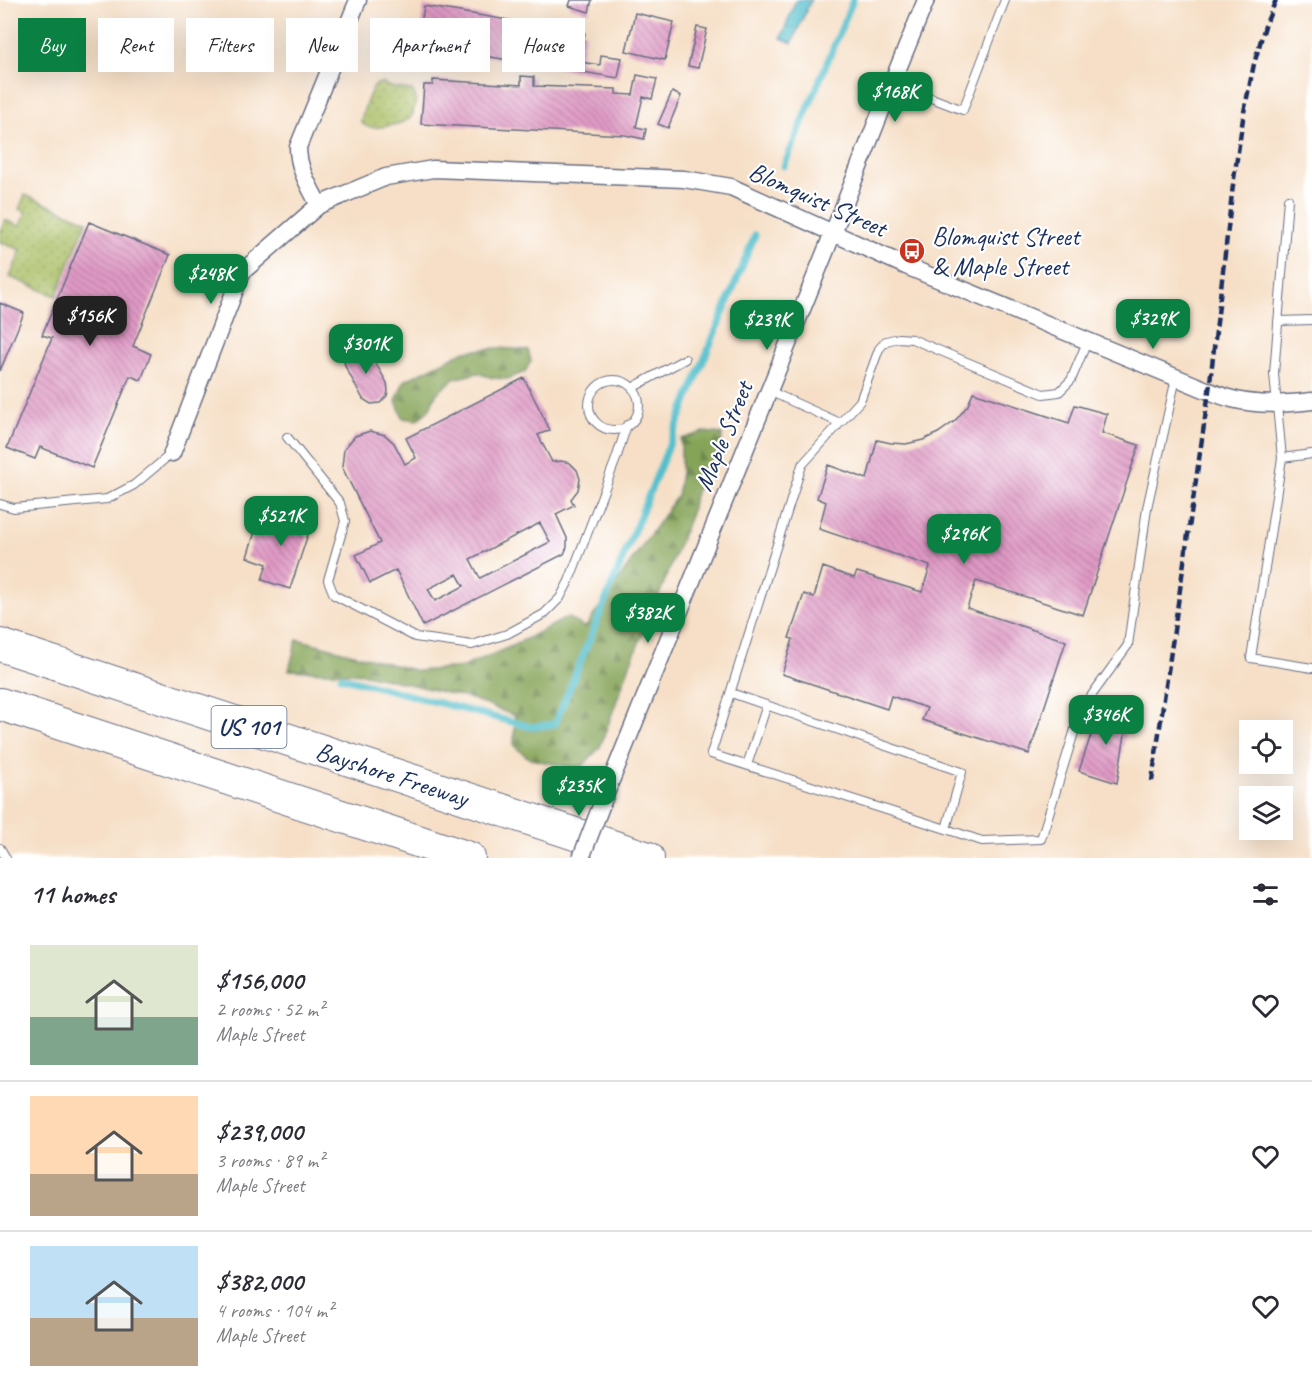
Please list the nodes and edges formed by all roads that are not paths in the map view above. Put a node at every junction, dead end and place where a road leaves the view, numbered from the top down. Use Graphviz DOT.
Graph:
graph roads {
  1 [pos="358,0"];
  2 [pos="926,0"];
  3 [pos="1005,0"];
  4 [pos="892,83"];
  5 [pos="1288,199"];
  6 [pos="319,205"];
  7 [pos="833,234"];
  8 [pos="1312,320"];
  9 [pos="1278,321"];
  10 [pos="1087,342"];
  11 [pos="685,359"];
  12 [pos="1176,378"];
  13 [pos="632,388"];
  14 [pos="770,391"];
  15 [pos="1312,401"];
  16 [pos="1277,404"];
  17 [pos="840,423"];
  18 [pos="627,425"];
  19 [pos="287,437"];
  20 [pos="172,453"];
  21 [pos="1312,454"];
  22 [pos="1281,458"];
  23 [pos="0,504"];
  24 [pos="0,645"];
  25 [pos="1312,668"];
  26 [pos="730,693"];
  27 [pos="0,704"];
  28 [pos="767,705"];
  29 [pos="747,765"];
  30 [pos="946,829"];
  31 [pos="0,848"];
  32 [pos="6,858"];
  33 [pos="469,858"];
  34 [pos="581,858"];
  35 [pos="648,858"];
  1 -- 6 [label="street"];
  2 -- 4 [label="street, Maple Street"];
  3 -- 4 [label="lane"];
  4 -- 7 [label="street, Maple Street"];
  5 -- 9 [label="lane"];
  6 -- 7 [label="street, Blomquist Street"];
  6 -- 20 [label="street"];
  7 -- 10 [label="street, Blomquist Street"];
  7 -- 14 [label="street, Maple Street"];
  8 -- 9 [label="lane"];
  9 -- 16 [label="lane"];
  10 -- 12 [label="street, Blomquist Street"];
  10 -- 17 [label="lane"];
  11 -- 13 [label="lane"];
  12 -- 16 [label="street, Blomquist Street"];
  12 -- 30 [label="lane"];
  13 -- 18 [label="lane"];
  13 -- 18 [label="lane"];
  14 -- 17 [label="lane"];
  14 -- 34 [label="street, Maple Street, bridge"];
  15 -- 16 [label="street, Blomquist Street"];
  16 -- 22 [label="lane"];
  17 -- 26 [label="lane"];
  18 -- 19 [label="lane"];
  20 -- 23 [label="lane"];
  21 -- 22 [label="lane"];
  22 -- 25 [label="lane"];
  24 -- 35 [label="highway, Bayshore Freeway / US 101"];
  26 -- 28 [label="lane"];
  26 -- 29 [label="lane"];
  27 -- 33 [label="highway, US 101"];
  28 -- 29 [label="lane"];
  28 -- 30 [label="lane"];
  29 -- 30 [label="lane"];
  31 -- 32 [label="lane"];
}
